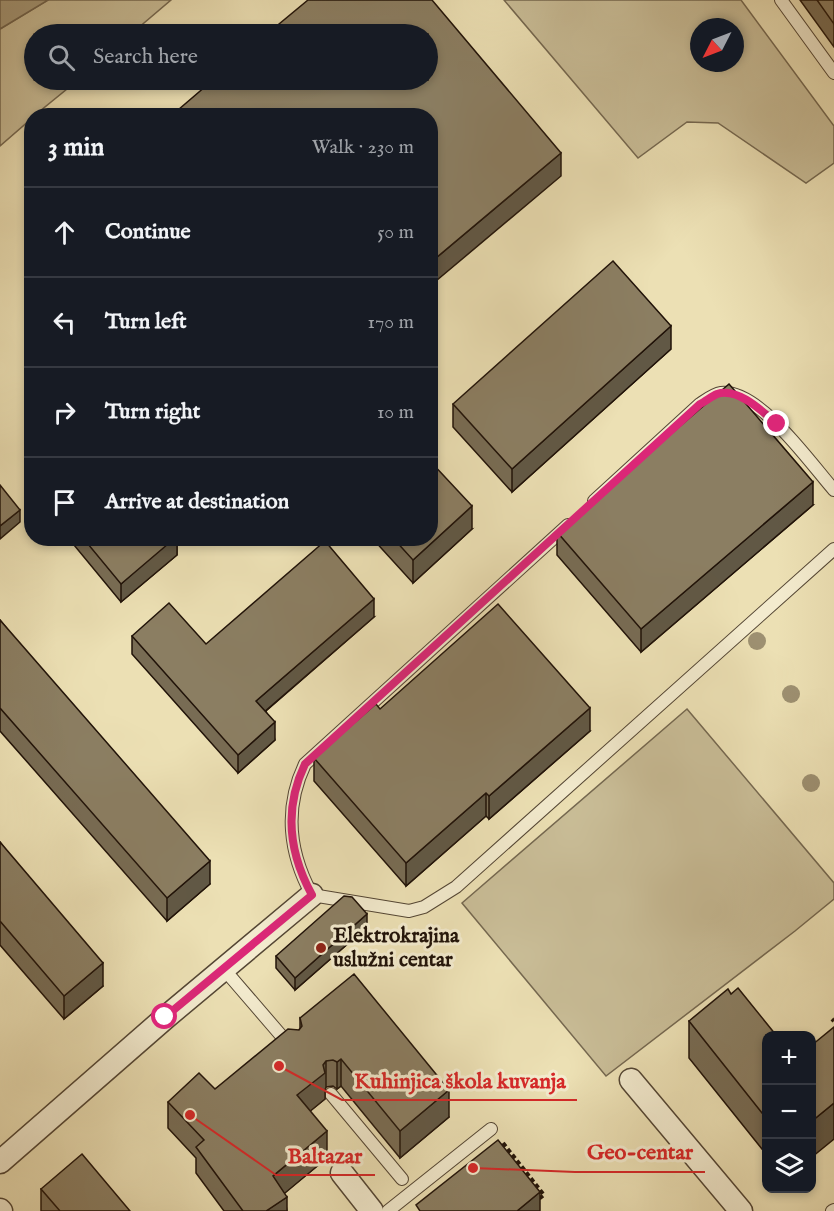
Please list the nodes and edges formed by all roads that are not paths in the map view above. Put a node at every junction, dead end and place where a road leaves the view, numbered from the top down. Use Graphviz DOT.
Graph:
graph roads {
  1 [pos="782,0"];
  2 [pos="834,73"];
  3 [pos="834,490"];
  4 [pos="834,549"];
  5 [pos="312,895"];
  6 [pos="224,968"];
  7 [pos="294,1050"];
  8 [pos="631,1080"];
  9 [pos="331,1094"];
  10 [pos="491,1129"];
  11 [pos="0,1162"];
  12 [pos="342,1173"];
  13 [pos="402,1179"];
  14 [pos="372,1211"];
  15 [pos="388,1211"];
  16 [pos="741,1211"];
  1 -- 2 [label="lane"];
  3 -- 5 [label="lane"];
  4 -- 5 [label="lane"];
  5 -- 6 [label="street"];
  6 -- 7 [label="lane"];
  6 -- 11 [label="street"];
  8 -- 16 [label="street"];
  9 -- 13 [label="lane"];
  10 -- 15 [label="lane"];
  12 -- 14 [label="street"];
}
